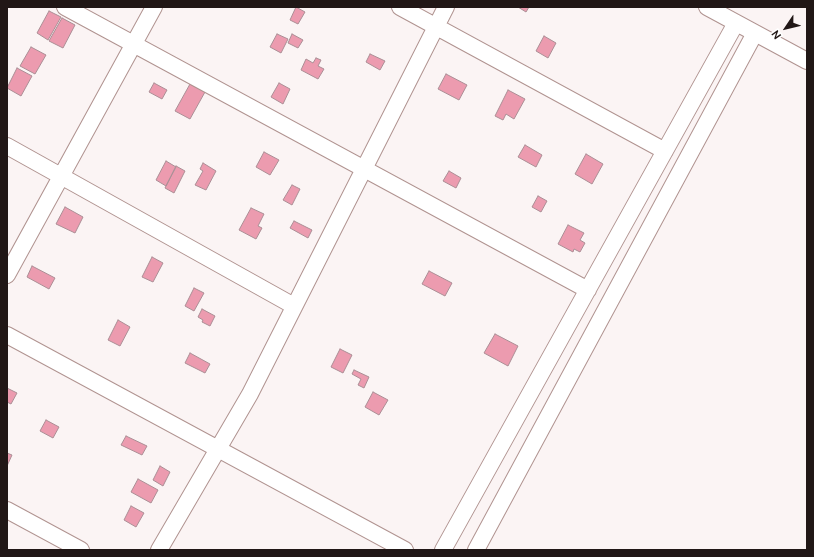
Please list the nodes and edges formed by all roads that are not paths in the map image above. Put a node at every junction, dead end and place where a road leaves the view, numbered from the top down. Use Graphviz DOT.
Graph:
graph roads {
  1 [pos="64,7"];
  2 [pos="154,7"];
  3 [pos="400,7"];
  4 [pos="446,7"];
  5 [pos="708,7"];
  6 [pos="736,23"];
  7 [pos="436,27"];
  8 [pos="755,33"];
  9 [pos="134,44"];
  10 [pos="807,61"];
  11 [pos="7,146"];
  12 [pos="665,151"];
  13 [pos="364,169"];
  14 [pos="62,176"];
  15 [pos="7,275"];
  16 [pos="588,290"];
  17 [pos="294,306"];
  18 [pos="7,335"];
  19 [pos="218,449"];
  20 [pos="7,510"];
  21 [pos="81,550"];
  22 [pos="159,550"];
  23 [pos="405,550"];
  24 [pos="443,550"];
  25 [pos="476,550"];
  1 -- 9 [label="street"];
  2 -- 9 [label="street"];
  3 -- 7 [label="street"];
  4 -- 7 [label="street"];
  5 -- 6 [label="street"];
  6 -- 8 [label="street"];
  6 -- 12 [label="street"];
  7 -- 12 [label="street"];
  7 -- 13 [label="street"];
  8 -- 10 [label="street"];
  8 -- 25 [label="street"];
  9 -- 13 [label="street"];
  9 -- 14 [label="street"];
  11 -- 14 [label="street"];
  12 -- 16 [label="street"];
  13 -- 16 [label="street"];
  13 -- 17 [label="street"];
  14 -- 15 [label="street"];
  14 -- 17 [label="street"];
  16 -- 24 [label="street"];
  17 -- 19 [label="street"];
  18 -- 19 [label="street"];
  19 -- 22 [label="street"];
  19 -- 23 [label="street"];
  20 -- 21 [label="street"];
}
